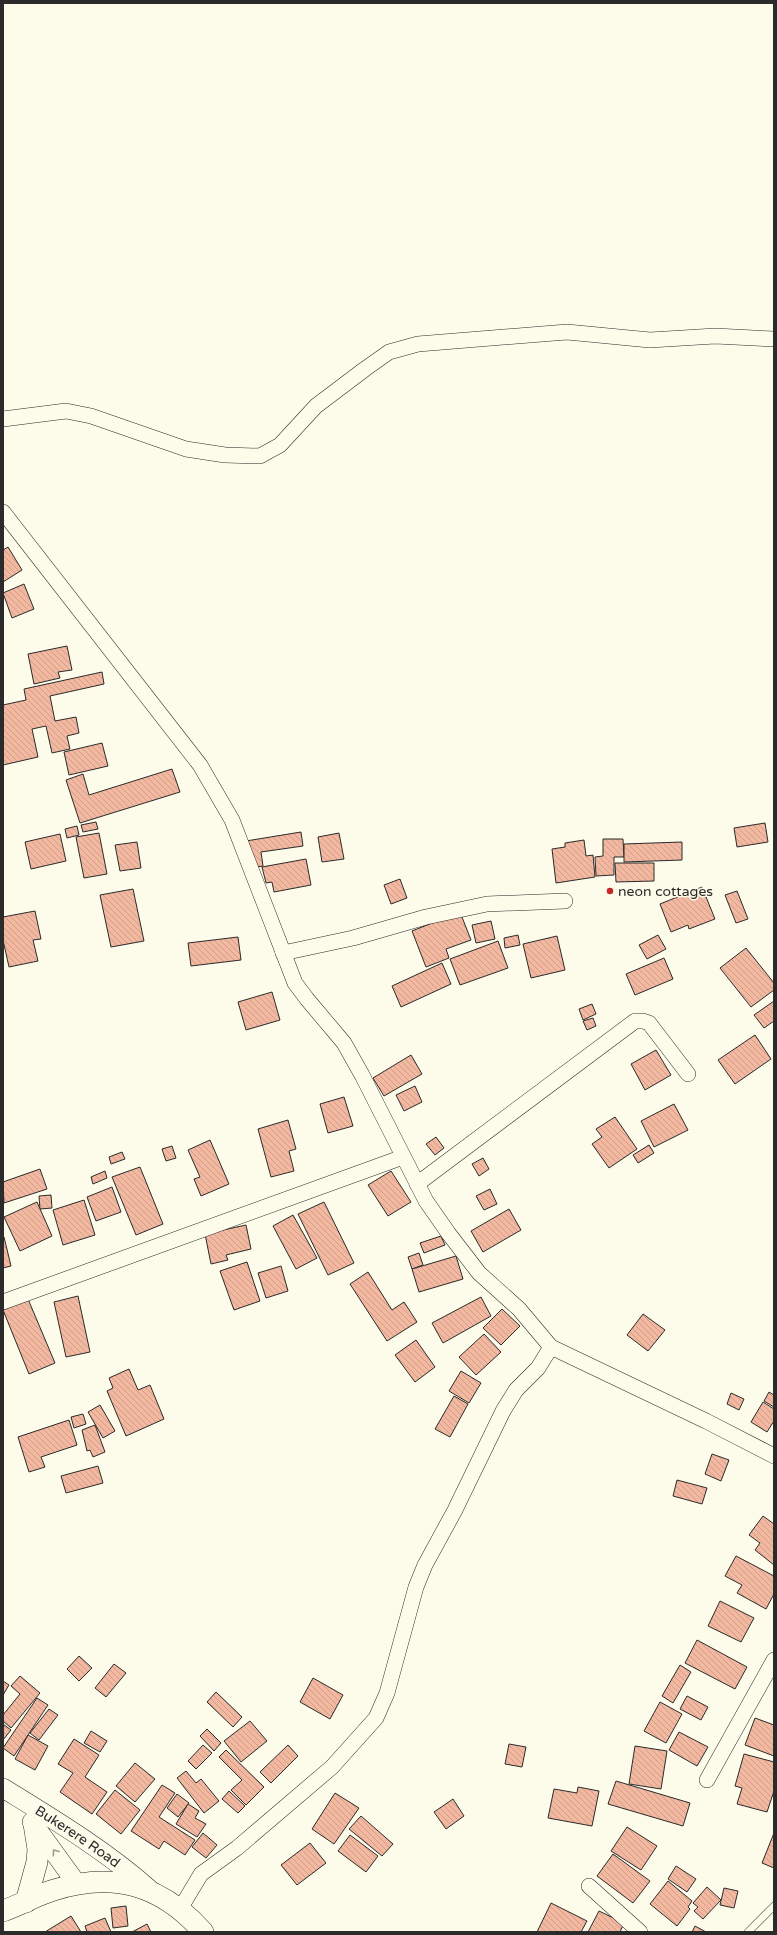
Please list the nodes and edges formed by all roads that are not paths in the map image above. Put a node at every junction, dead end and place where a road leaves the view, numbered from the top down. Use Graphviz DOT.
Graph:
graph roads {
  1 [pos="774,339"];
  2 [pos="3,419"];
  3 [pos="3,512"];
  4 [pos="565,901"];
  5 [pos="283,953"];
  6 [pos="688,1074"];
  7 [pos="403,1157"];
  8 [pos="417,1184"];
  9 [pos="3,1302"];
  10 [pos="551,1347"];
  11 [pos="774,1456"];
  12 [pos="774,1660"];
  13 [pos="707,1780"];
  14 [pos="3,1789"];
  15 [pos="34,1824"];
  16 [pos="78,1884"];
  17 [pos="590,1886"];
  18 [pos="149,1889"];
  19 [pos="26,1902"];
  20 [pos="774,1906"];
  21 [pos="180,1909"];
  22 [pos="3,1911"];
  23 [pos="203,1932"];
  24 [pos="640,1932"];
  25 [pos="748,1932"];
  1 -- 2 [label="street"];
  3 -- 5 [label="street"];
  4 -- 5 [label="street"];
  5 -- 7 [label="street"];
  6 -- 8 [label="street"];
  7 -- 8 [label="street"];
  7 -- 9 [label="street"];
  8 -- 10 [label="street"];
  10 -- 11 [label="street"];
  10 -- 21 [label="street"];
  12 -- 13 [label="street"];
  14 -- 15 [label="street, Bukerere Road"];
  14 -- 18 [label="street, Bukerere Road"];
  16 -- 15 [label="street, Bukerere Road, one-way"];
  15 -- 19 [label="main road"];
  16 -- 18 [label="main road, Bukerere Road"];
  16 -- 19 [label="main road, Bukerere Road"];
  17 -- 24 [label="street"];
  18 -- 21 [label="main road, Bukerere Road"];
  19 -- 22 [label="main road, Bukerere Road"];
  20 -- 25 [label="lane"];
  21 -- 23 [label="main road, Bukerere Road"];
}
